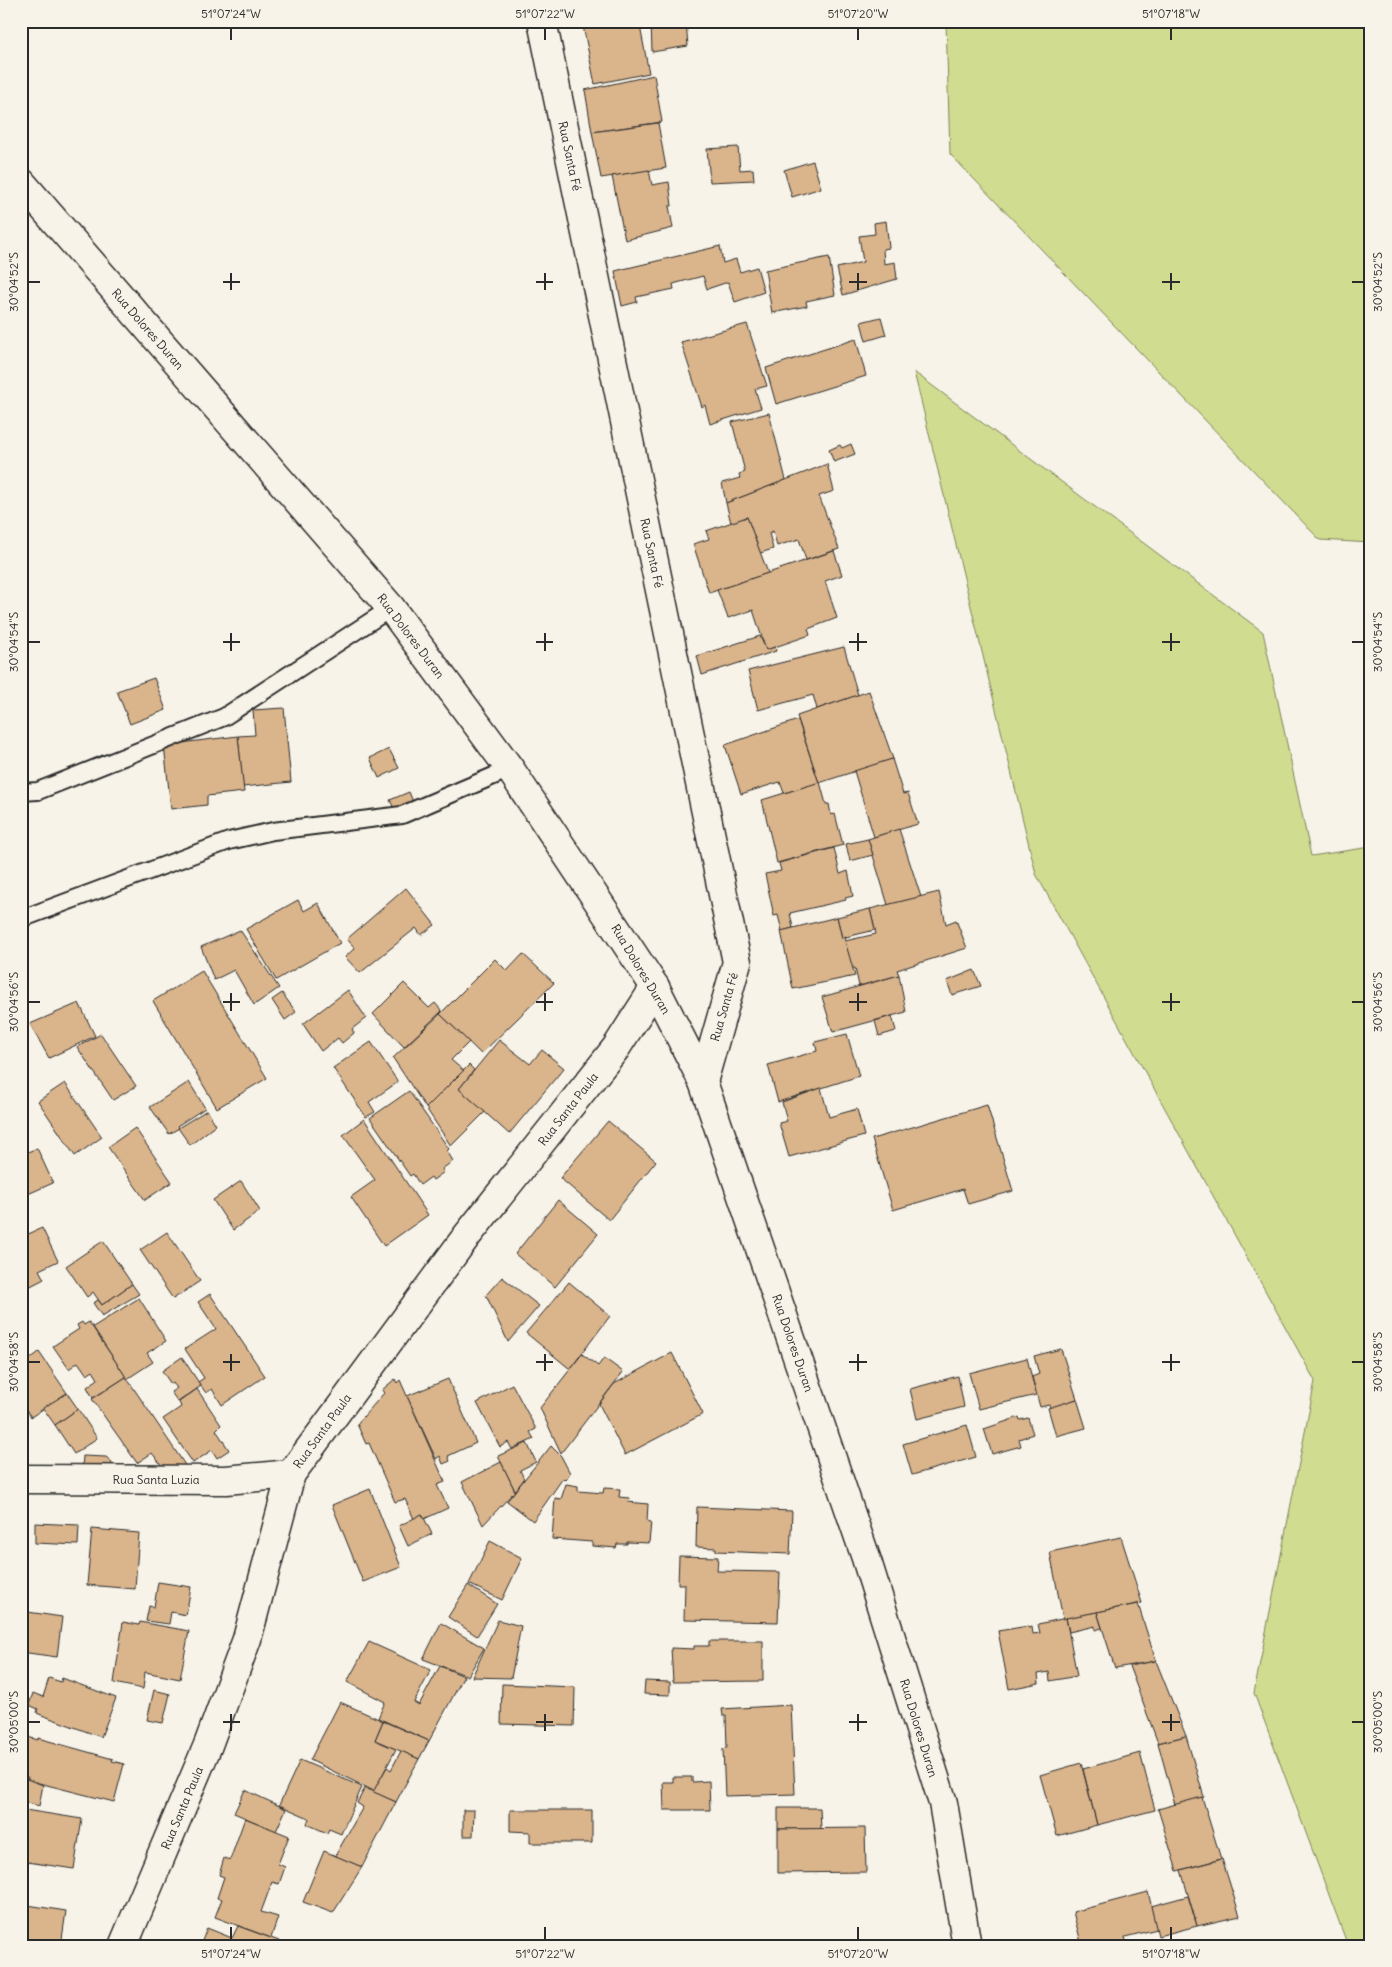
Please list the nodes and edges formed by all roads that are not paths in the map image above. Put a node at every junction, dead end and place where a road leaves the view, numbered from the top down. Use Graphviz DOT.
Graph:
graph roads {
  1 [pos="542,21"];
  2 [pos="21,182"];
  3 [pos="391,608"];
  4 [pos="510,768"];
  5 [pos="21,792"];
  6 [pos="21,919"];
  7 [pos="655,987"];
  8 [pos="703,1082"];
  9 [pos="291,1474"];
  10 [pos="21,1478"];
  11 [pos="123,1946"];
  12 [pos="967,1946"];
  1 -- 8 [label="street, Rua Santa Fé"];
  2 -- 3 [label="street, Rua Dolores Duran"];
  3 -- 4 [label="street, Rua Dolores Duran"];
  3 -- 5 [label="lane"];
  4 -- 6 [label="lane"];
  4 -- 7 [label="street, Rua Dolores Duran"];
  7 -- 8 [label="street, Rua Dolores Duran"];
  7 -- 9 [label="street, Rua Santa Paula"];
  8 -- 12 [label="street, Rua Dolores Duran"];
  9 -- 10 [label="street, Rua Santa Luzia"];
  9 -- 11 [label="street, Rua Santa Paula"];
}
